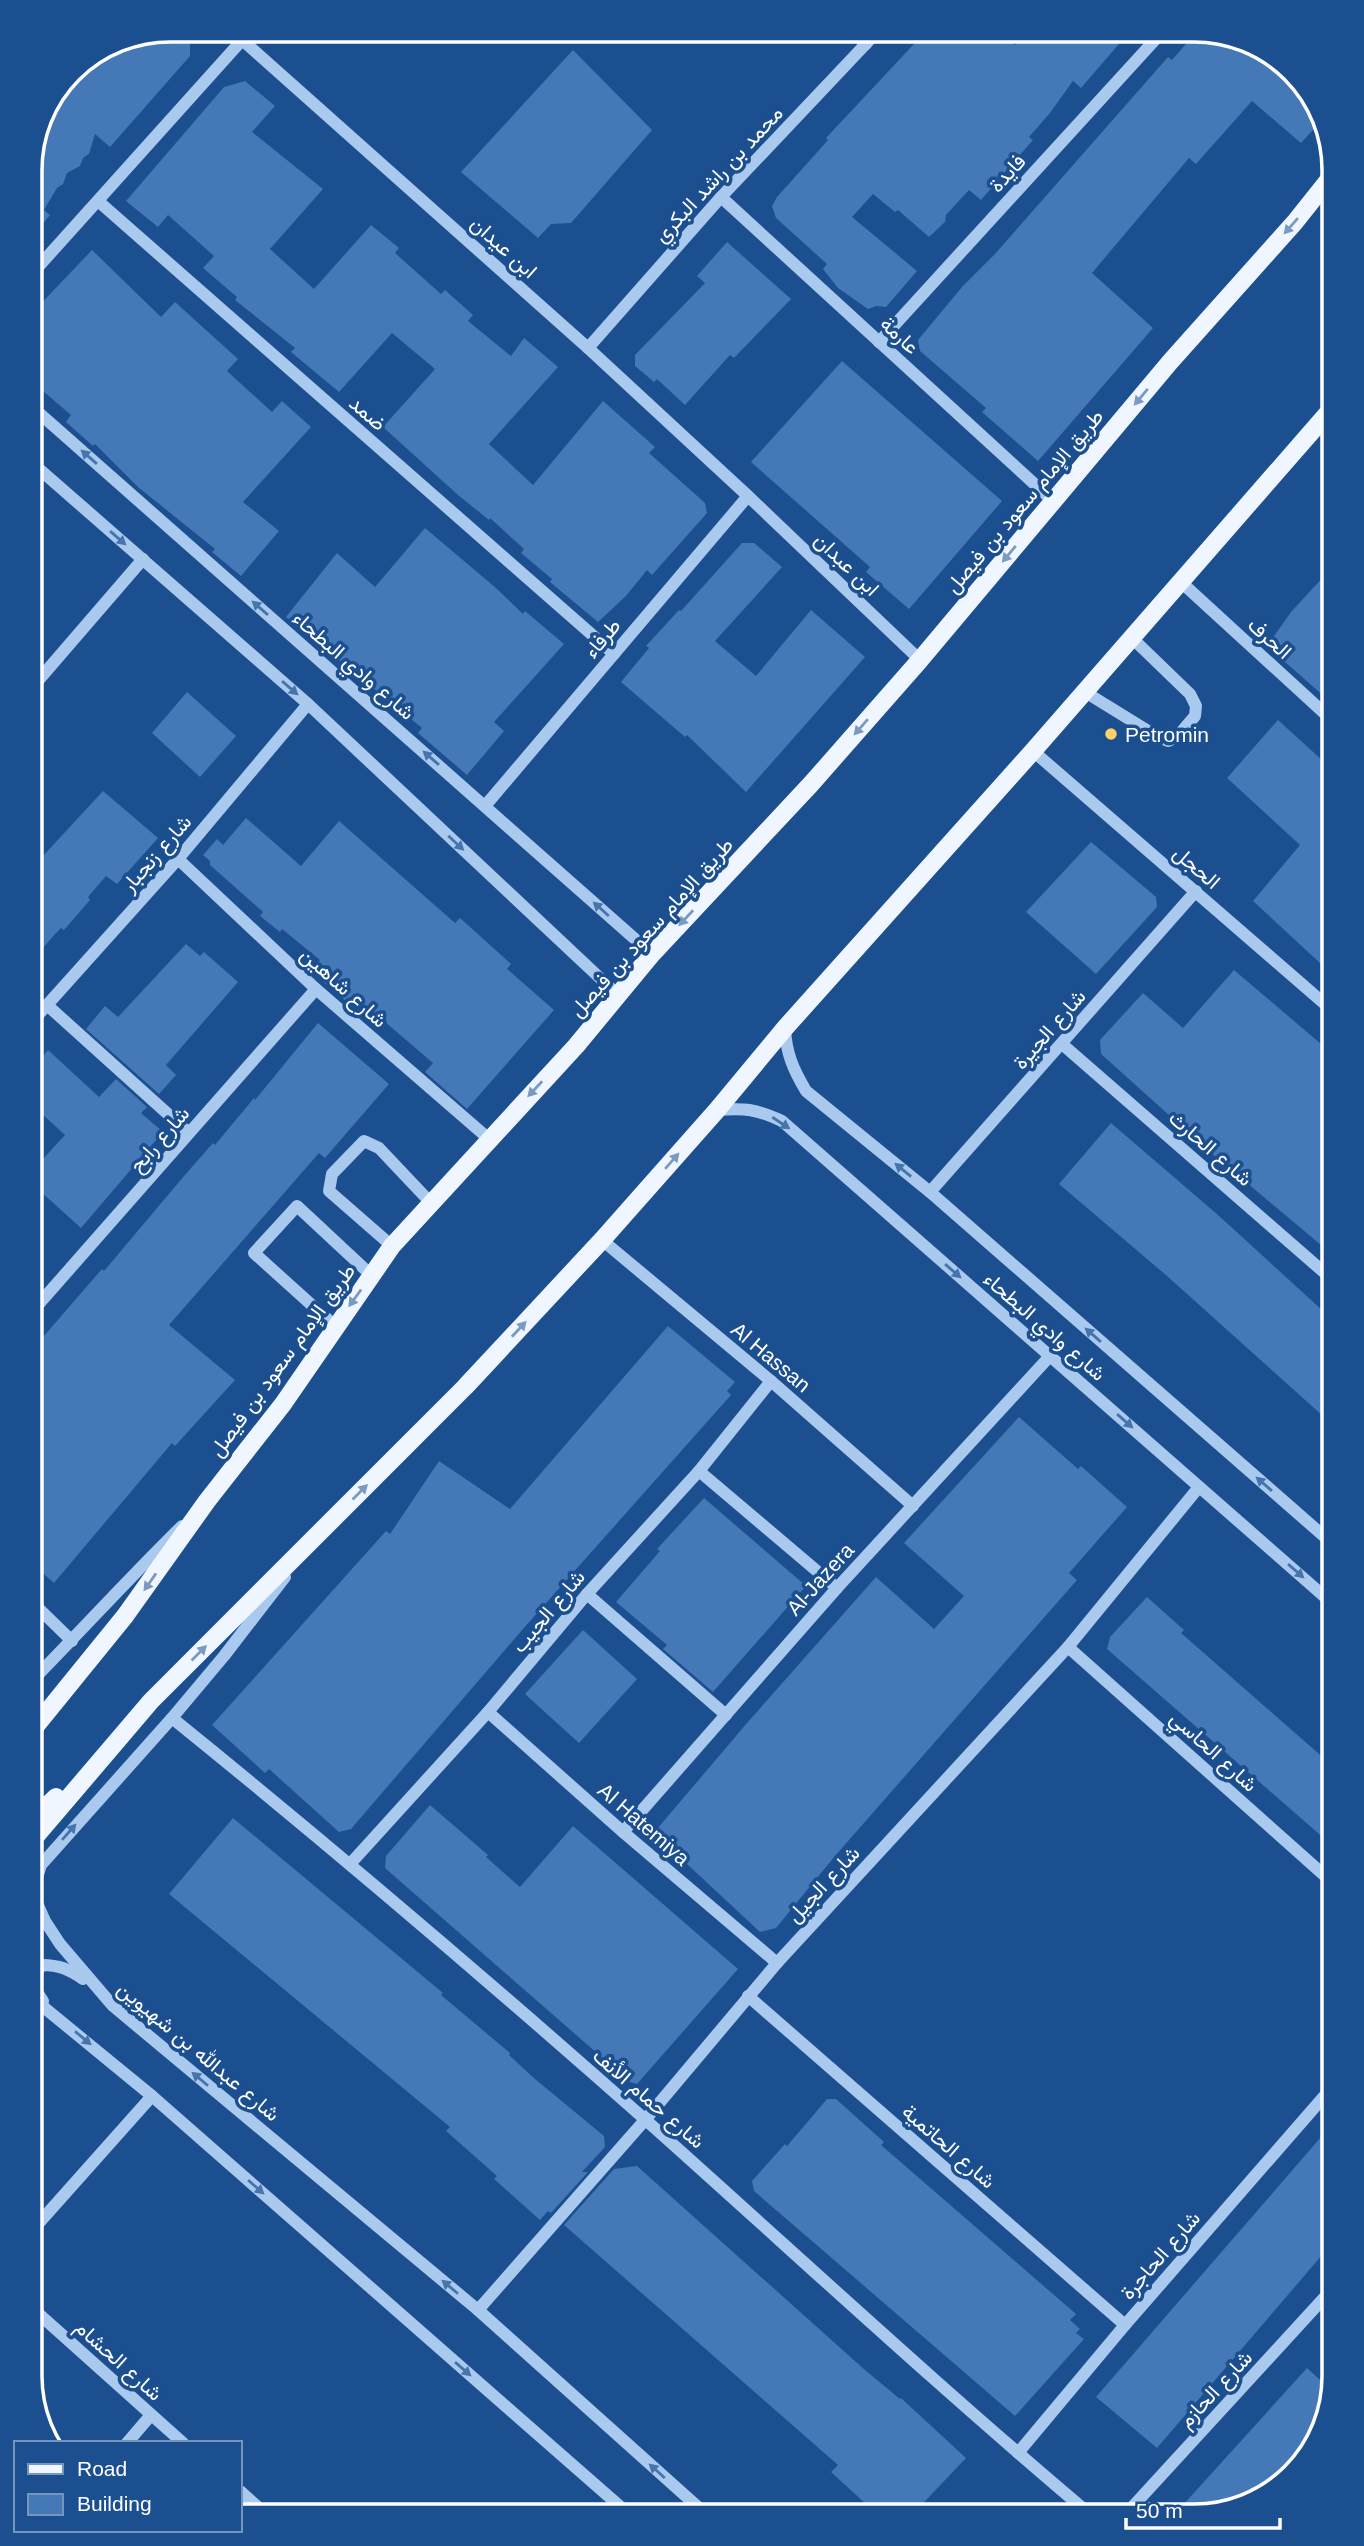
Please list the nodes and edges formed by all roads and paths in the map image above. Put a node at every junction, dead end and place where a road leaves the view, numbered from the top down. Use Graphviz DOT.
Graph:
graph roads {
  1 [pos="240,42"];
  2 [pos="246,42"];
  3 [pos="864,42"];
  4 [pos="1153,42"];
  5 [pos="866,44"];
  6 [pos="1322,188"];
  7 [pos="721,197"];
  8 [pos="98,201"];
  9 [pos="42,263"];
  10 [pos="879,342"];
  11 [pos="588,348"];
  12 [pos="42,416"];
  13 [pos="1322,420"];
  14 [pos="42,471"];
  15 [pos="748,496"];
  16 [pos="1053,501"];
  17 [pos="143,559"];
  18 [pos="1181,582"];
  19 [pos="1132,638"];
  20 [pos="614,654"];
  21 [pos="920,660"];
  22 [pos="42,676"];
  23 [pos="1085,692"];
  24 [pos="308,704"];
  25 [pos="1322,711"];
  26 [pos="1033,751"];
  27 [pos="485,806"];
  28 [pos="178,859"];
  29 [pos="1196,891"];
  30 [pos="652,954"];
  31 [pos="316,989"];
  32 [pos="618,995"];
  33 [pos="1322,1001"];
  34 [pos="47,1005"];
  35 [pos="42,1011"];
  36 [pos="785,1028"];
  37 [pos="1062,1044"];
  38 [pos="717,1110"];
  39 [pos="190,1133"];
  40 [pos="489,1139"];
  41 [pos="929,1192"];
  42 [pos="431,1203"];
  43 [pos="602,1240"];
  44 [pos="392,1246"];
  45 [pos="1322,1270"];
  46 [pos="371,1275"];
  47 [pos="42,1300"];
  48 [pos="335,1326"];
  49 [pos="1050,1356"];
  50 [pos="771,1381"];
  51 [pos="699,1471"];
  52 [pos="1199,1486"];
  53 [pos="207,1501"];
  54 [pos="913,1506"];
  55 [pos="1322,1535"];
  56 [pos="315,1537"];
  57 [pos="837,1588"];
  58 [pos="587,1594"];
  59 [pos="1322,1594"];
  60 [pos="42,1612"];
  61 [pos="72,1641"];
  62 [pos="1068,1647"];
  63 [pos="42,1671"];
  64 [pos="488,1712"];
  65 [pos="726,1715"];
  66 [pos="44,1717"];
  67 [pos="172,1718"];
  68 [pos="42,1719"];
  69 [pos="42,1721"];
  70 [pos="115,1742"];
  71 [pos="42,1811"];
  72 [pos="42,1829"];
  73 [pos="623,1832"];
  74 [pos="351,1863"];
  75 [pos="42,1864"];
  76 [pos="1322,1873"];
  77 [pos="42,1914"];
  78 [pos="777,1963"];
  79 [pos="42,1965"];
  80 [pos="100,1992"];
  81 [pos="748,1996"];
  82 [pos="42,1999"];
  83 [pos="42,2005"];
  84 [pos="51,2012"];
  85 [pos="152,2096"];
  86 [pos="1322,2099"];
  87 [pos="645,2120"];
  88 [pos="42,2220"];
  89 [pos="1322,2300"];
  90 [pos="478,2310"];
  91 [pos="42,2317"];
  92 [pos="1125,2325"];
  93 [pos="151,2415"];
  94 [pos="129,2441"];
  95 [pos="181,2441"];
  96 [pos="1018,2453"];
  97 [pos="617,2504"];
  98 [pos="695,2504"];
  99 [pos="1078,2504"];
  100 [pos="1135,2504"];
  1 -- 8 [label="street"];
  2 -- 11 [label="street, ابن عيدان"];
  3 -- 5 [label="street"];
  4 -- 10 [label="street, فايدة"];
  5 -- 7 [label="street, محمد بن راشد البكري"];
  6 -- 16 [label="main road, طريق الإمام سعود بن فيصل, one-way"];
  7 -- 10 [label="street, عارمة"];
  7 -- 11 [label="street, محمد بن راشد البكري"];
  8 -- 9 [label="street"];
  8 -- 20 [label="street, ضمد"];
  10 -- 16 [label="street, عارمة"];
  11 -- 15 [label="street, ابن عيدان"];
  27 -- 12 [label="street, شارع وادي البطحاء, one-way"];
  13 -- 18 [label="main road"];
  14 -- 17 [label="street, one-way"];
  15 -- 20 [label="street, طرفاء"];
  15 -- 21 [label="street, ابن عبدان"];
  16 -- 21 [label="main road, طريق الإمام سعود بن فيصل, one-way"];
  17 -- 22 [label="street"];
  17 -- 24 [label="street, one-way"];
  18 -- 19 [label="main road"];
  18 -- 25 [label="street, الحرف"];
  19 -- 23 [label="main road"];
  19 -- 23 [label="street"];
  20 -- 27 [label="street, طرفاء"];
  21 -- 30 [label="main road, طريق الإمام سعود بن فيصل, one-way"];
  23 -- 26 [label="main road"];
  24 -- 28 [label="street, شارع زنجبار"];
  24 -- 32 [label="street, one-way"];
  26 -- 29 [label="street, الحجل"];
  26 -- 36 [label="main road"];
  30 -- 27 [label="street, شارع وادي البطحاء, one-way"];
  28 -- 31 [label="street, شارع شاهين"];
  28 -- 34 [label="street, شارع زنجبار"];
  29 -- 33 [label="street, الحجل"];
  29 -- 37 [label="street, شارع الجيرة"];
  30 -- 32 [label="main road, طريق الإمام سعود بن فيصل"];
  31 -- 39 [label="street, شارع رابح"];
  31 -- 40 [label="street, شارع شاهين"];
  32 -- 40 [label="main road, طريق الإمام سعود بن فيصل, one-way"];
  34 -- 35 [label="street, شارع زنجبار"];
  34 -- 39 [label="street"];
  36 -- 38 [label="main road"];
  41 -- 36 [label="street, شارع وادي البطحاء, one-way"];
  37 -- 41 [label="street, شارع الجيرة"];
  37 -- 45 [label="street, شارع الحارث"];
  43 -- 38 [label="main road, one-way"];
  38 -- 49 [label="street, شارع وادي البطحاء, one-way"];
  39 -- 47 [label="street, شارع رابح"];
  40 -- 42 [label="main road, طريق الإمام سعود بن فيصل"];
  55 -- 41 [label="street, شارع وادي البطحاء, one-way"];
  42 -- 44 [label="main road, طريق الإمام سعود بن فيصل"];
  42 -- 44 [label="street"];
  43 -- 50 [label="street, Al Hassan"];
  56 -- 43 [label="main road, one-way"];
  44 -- 46 [label="main road, طريق الإمام سعود بن فيصل"];
  46 -- 48 [label="main road, طريق الإمام سعود بن فيصل, one-way"];
  46 -- 48 [label="street"];
  48 -- 53 [label="main road, طريق الإمام سعود بن فيصل"];
  49 -- 52 [label="street, شارع وادي البطحاء, one-way"];
  49 -- 54 [label="street, Al-Jazera"];
  50 -- 51 [label="street, شارع الجيب"];
  50 -- 54 [label="street, Al Hassan"];
  51 -- 57 [label="street"];
  51 -- 58 [label="street, شارع الجيب"];
  52 -- 59 [label="street, شارع وادي البطحاء, one-way"];
  52 -- 62 [label="street, شارع الجيل"];
  53 -- 61 [label="street"];
  53 -- 66 [label="main road, طريق الإمام سعود بن فيصل, one-way"];
  54 -- 57 [label="street, Al-Jazera"];
  56 -- 67 [label="street, شارع عبدالله بن شهيوين"];
  70 -- 56 [label="main road, one-way"];
  57 -- 65 [label="street, Al-Jazera"];
  58 -- 64 [label="street, شارع الجيب"];
  58 -- 65 [label="street"];
  60 -- 61 [label="street"];
  61 -- 63 [label="street"];
  62 -- 76 [label="street, شارع الحاسي"];
  62 -- 78 [label="street, شارع الجيل"];
  64 -- 73 [label="street, Al Hatemiya"];
  64 -- 74 [label="street, شارع الجيب"];
  65 -- 73 [label="street, Al-Jazera"];
  66 -- 68 [label="main road, طريق الإمام سعود بن فيصل"];
  66 -- 69 [label="main road"];
  67 -- 74 [label="street, شارع حمام الأنف"];
  75 -- 67 [label="street, شارع عبدالله بن شهيوين, one-way"];
  70 -- 71 [label="main road"];
  70 -- 72 [label="main road"];
  73 -- 78 [label="street, Al Hatemiya"];
  74 -- 87 [label="street, شارع حمام الأنف"];
  80 -- 77 [label="street, شارع عبدالله بن شهيوين, one-way"];
  78 -- 81 [label="street, شارع الجيل"];
  79 -- 80 [label="street"];
  90 -- 80 [label="street, شارع عبدالله بن شهيوين, one-way"];
  81 -- 87 [label="street, شارع الجيل"];
  81 -- 92 [label="street, شارع الحاتمية"];
  82 -- 84 [label="street"];
  83 -- 84 [label="street"];
  84 -- 85 [label="street, one-way"];
  85 -- 88 [label="street"];
  85 -- 97 [label="street, one-way"];
  86 -- 92 [label="street, شارع الحاجرة"];
  87 -- 90 [label="street, شارع الجيل"];
  87 -- 96 [label="street, شارع حمام الأنف"];
  89 -- 100 [label="street, شارع الحازم"];
  98 -- 90 [label="street, شارع عبدالله بن شهيوين, one-way"];
  91 -- 93 [label="street, شارع الحشام"];
  92 -- 96 [label="street, شارع الحاجرة"];
  93 -- 94 [label="street"];
  93 -- 95 [label="street, شارع الحشام"];
  96 -- 99 [label="street, شارع حمام الأنف"];
}
